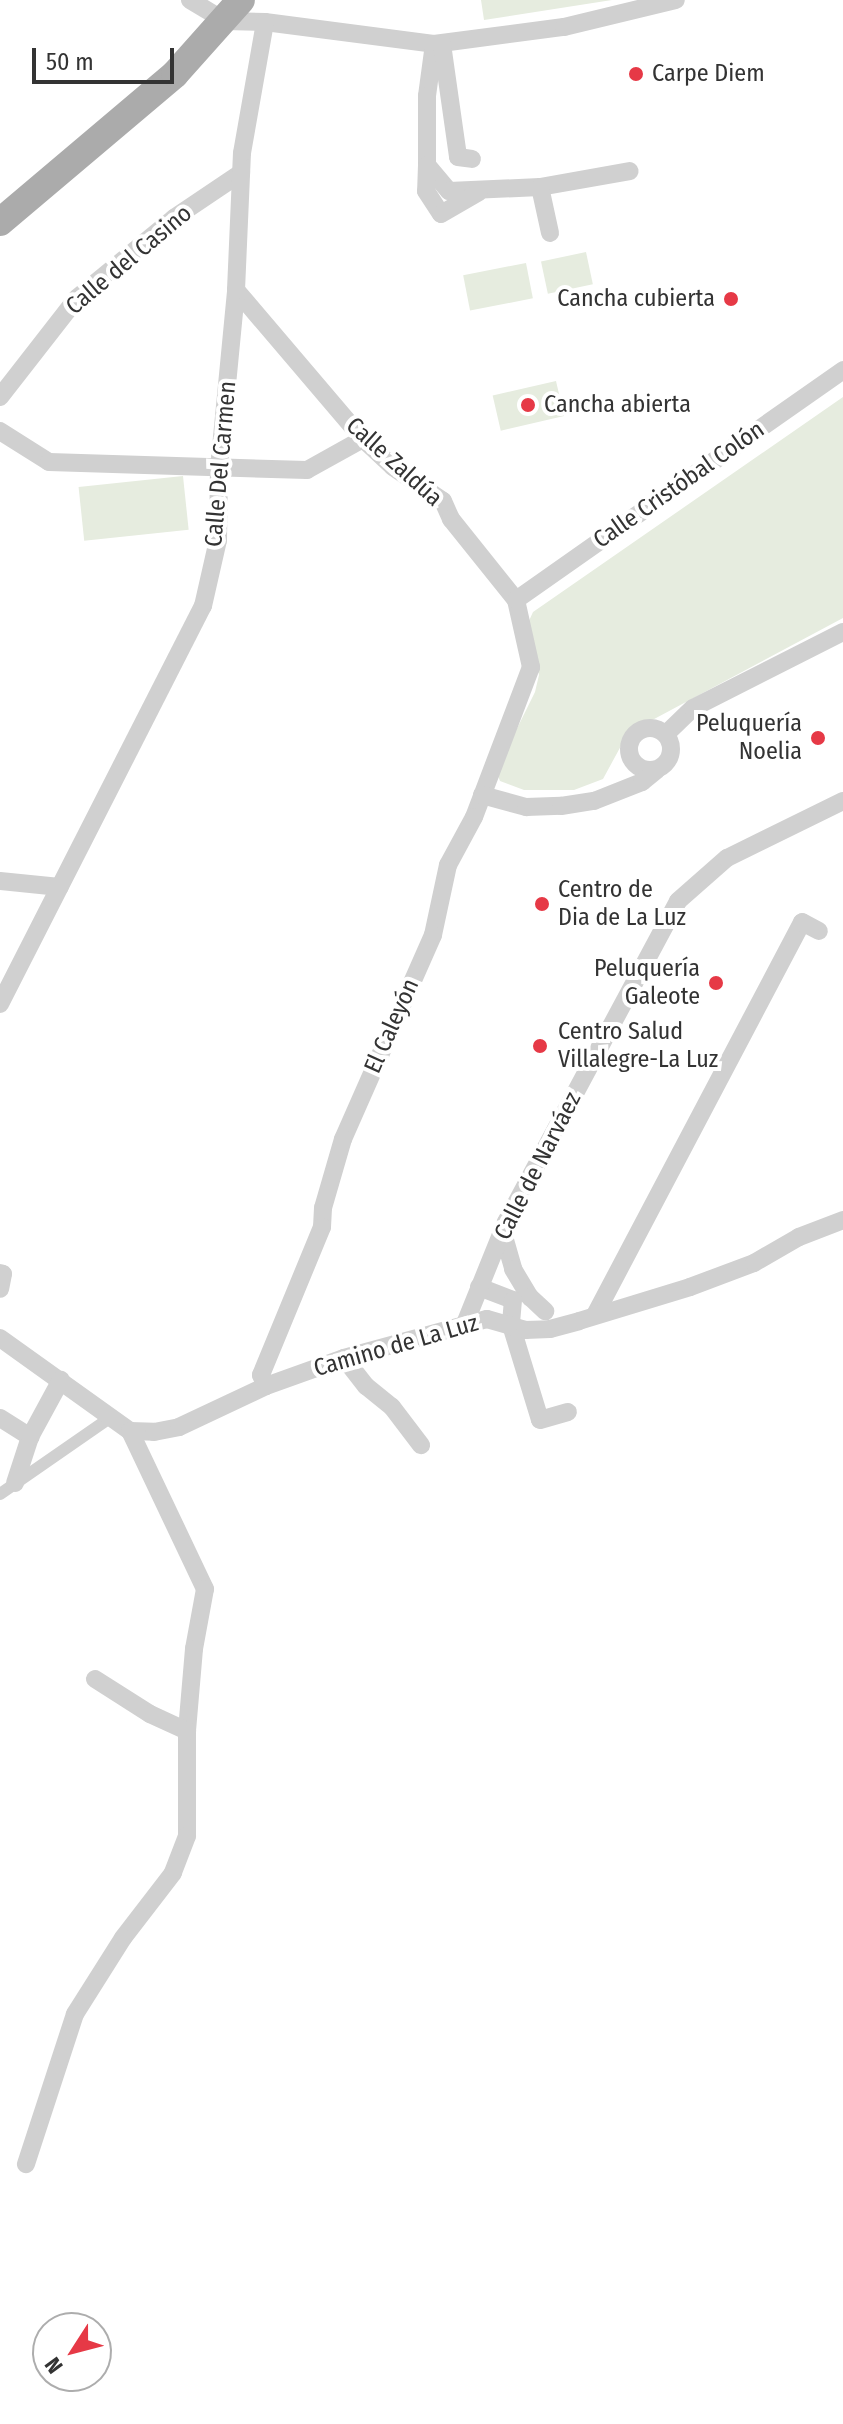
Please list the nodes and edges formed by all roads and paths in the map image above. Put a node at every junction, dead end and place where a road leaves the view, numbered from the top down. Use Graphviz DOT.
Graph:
graph roads {
  1 [pos="190,0"];
  2 [pos="676,0"];
  3 [pos="233,11"];
  4 [pos="265,22"];
  5 [pos="438,44"];
  6 [pos="472,159"];
  7 [pos="630,171"];
  8 [pos="241,173"];
  9 [pos="540,187"];
  10 [pos="0,222"];
  11 [pos="550,233"];
  12 [pos="236,290"];
  13 [pos="843,370"];
  14 [pos="0,397"];
  15 [pos="0,431"];
  16 [pos="363,439"];
  17 [pos="219,468"];
  18 [pos="516,600"];
  19 [pos="843,632"];
  20 [pos="666,734"];
  21 [pos="634,765"];
  22 [pos="657,770"];
  23 [pos="614,793"];
  24 [pos="482,795"];
  25 [pos="843,801"];
  26 [pos="0,881"];
  27 [pos="60,887"];
  28 [pos="819,931"];
  29 [pos="0,1004"];
  30 [pos="843,1220"];
  31 [pos="503,1233"];
  32 [pos="0,1273"];
  33 [pos="479,1287"];
  34 [pos="0,1289"];
  35 [pos="513,1300"];
  36 [pos="545,1311"];
  37 [pos="587,1318"];
  38 [pos="464,1326"];
  39 [pos="518,1328"];
  40 [pos="3,1335"];
  41 [pos="344,1358"];
  42 [pos="61,1380"];
  43 [pos="266,1386"];
  44 [pos="545,1401"];
  45 [pos="568,1412"];
  46 [pos="111,1417"];
  47 [pos="0,1418"];
  48 [pos="130,1431"];
  49 [pos="30,1437"];
  50 [pos="421,1445"];
  51 [pos="8,1488"];
  52 [pos="95,1679"];
  53 [pos="187,1731"];
  54 [pos="26,2164"];
  1 -- 3 [label="street"];
  2 -- 5 [label="street"];
  3 -- 4 [label="street"];
  3 -- 10 [label="main road"];
  4 -- 5 [label="street"];
  4 -- 8 [label="street, Calle Del Carmen"];
  5 -- 6 [label="street"];
  5 -- 9 [label="street"];
  7 -- 9 [label="street"];
  8 -- 12 [label="street, Calle Del Carmen"];
  8 -- 14 [label="street, Calle del Casino"];
  9 -- 11 [label="street"];
  12 -- 16 [label="street, Calle Zaldúa"];
  12 -- 17 [label="street, Calle Del Carmen"];
  13 -- 18 [label="street, Calle Cristóbal Colón"];
  15 -- 17 [label="street"];
  16 -- 17 [label="street"];
  16 -- 18 [label="street, Calle Zaldúa"];
  17 -- 27 [label="street, Calle Del Carmen"];
  18 -- 24 [label="street, El Caleyón"];
  19 -- 20 [label="street"];
  20 -- 21 [label="street"];
  20 -- 22 [label="street"];
  21 -- 22 [label="street"];
  21 -- 23 [label="street"];
  22 -- 23 [label="street"];
  23 -- 24 [label="street"];
  24 -- 43 [label="street, El Caleyón"];
  25 -- 31 [label="street, Calle de Narváez"];
  26 -- 27 [label="street"];
  27 -- 29 [label="street, Calle Del Carmen"];
  28 -- 37 [label="street"];
  30 -- 37 [label="street, Camino de La Luz"];
  31 -- 33 [label="street, Calle de Narváez"];
  31 -- 36 [label="street"];
  32 -- 34 [label="street"];
  33 -- 35 [label="street"];
  33 -- 38 [label="street, Calle de Narváez"];
  35 -- 36 [label="street"];
  35 -- 39 [label="street"];
  36 -- 37 [label="street"];
  37 -- 39 [label="street, Camino de La Luz"];
  38 -- 39 [label="street, Camino de La Luz"];
  38 -- 41 [label="street, Camino de La Luz"];
  39 -- 44 [label="street"];
  39 -- 45 [label="street"];
  40 -- 42 [label="street"];
  41 -- 43 [label="street, Camino de La Luz"];
  41 -- 50 [label="street"];
  42 -- 46 [label="street"];
  42 -- 49 [label="street"];
  43 -- 48 [label="street, Camino de La Luz"];
  46 -- 48 [label="street"];
  46 -- 51 [label="street"];
  47 -- 49 [label="street"];
  48 -- 53 [label="street"];
  49 -- 51 [label="street"];
  52 -- 53 [label="street"];
  53 -- 54 [label="street"];
}
